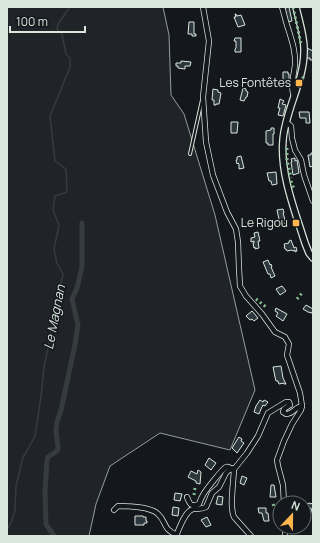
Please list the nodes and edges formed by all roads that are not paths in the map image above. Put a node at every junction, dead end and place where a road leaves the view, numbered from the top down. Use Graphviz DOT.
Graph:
graph roads {
  1 [pos="203,7"];
  2 [pos="282,7"];
  3 [pos="296,7"];
  4 [pos="294,96"];
  5 [pos="203,97"];
  6 [pos="286,122"];
  7 [pos="190,154"];
  8 [pos="313,200"];
  9 [pos="313,258"];
  10 [pos="302,406"];
  11 [pos="233,469"];
  12 [pos="284,495"];
  13 [pos="187,497"];
  14 [pos="114,510"];
  15 [pos="177,535"];
  16 [pos="251,536"];
  1 -- 5 [label="street"];
  2 -- 4 [label="street"];
  3 -- 4 [label="street"];
  4 -- 6 [label="street"];
  5 -- 7 [label="lane"];
  5 -- 10 [label="street"];
  6 -- 8 [label="street"];
  6 -- 9 [label="street"];
  10 -- 11 [label="street"];
  10 -- 12 [label="street"];
  11 -- 13 [label="street"];
  11 -- 15 [label="street"];
  11 -- 16 [label="street"];
  14 -- 15 [label="street"];
}
